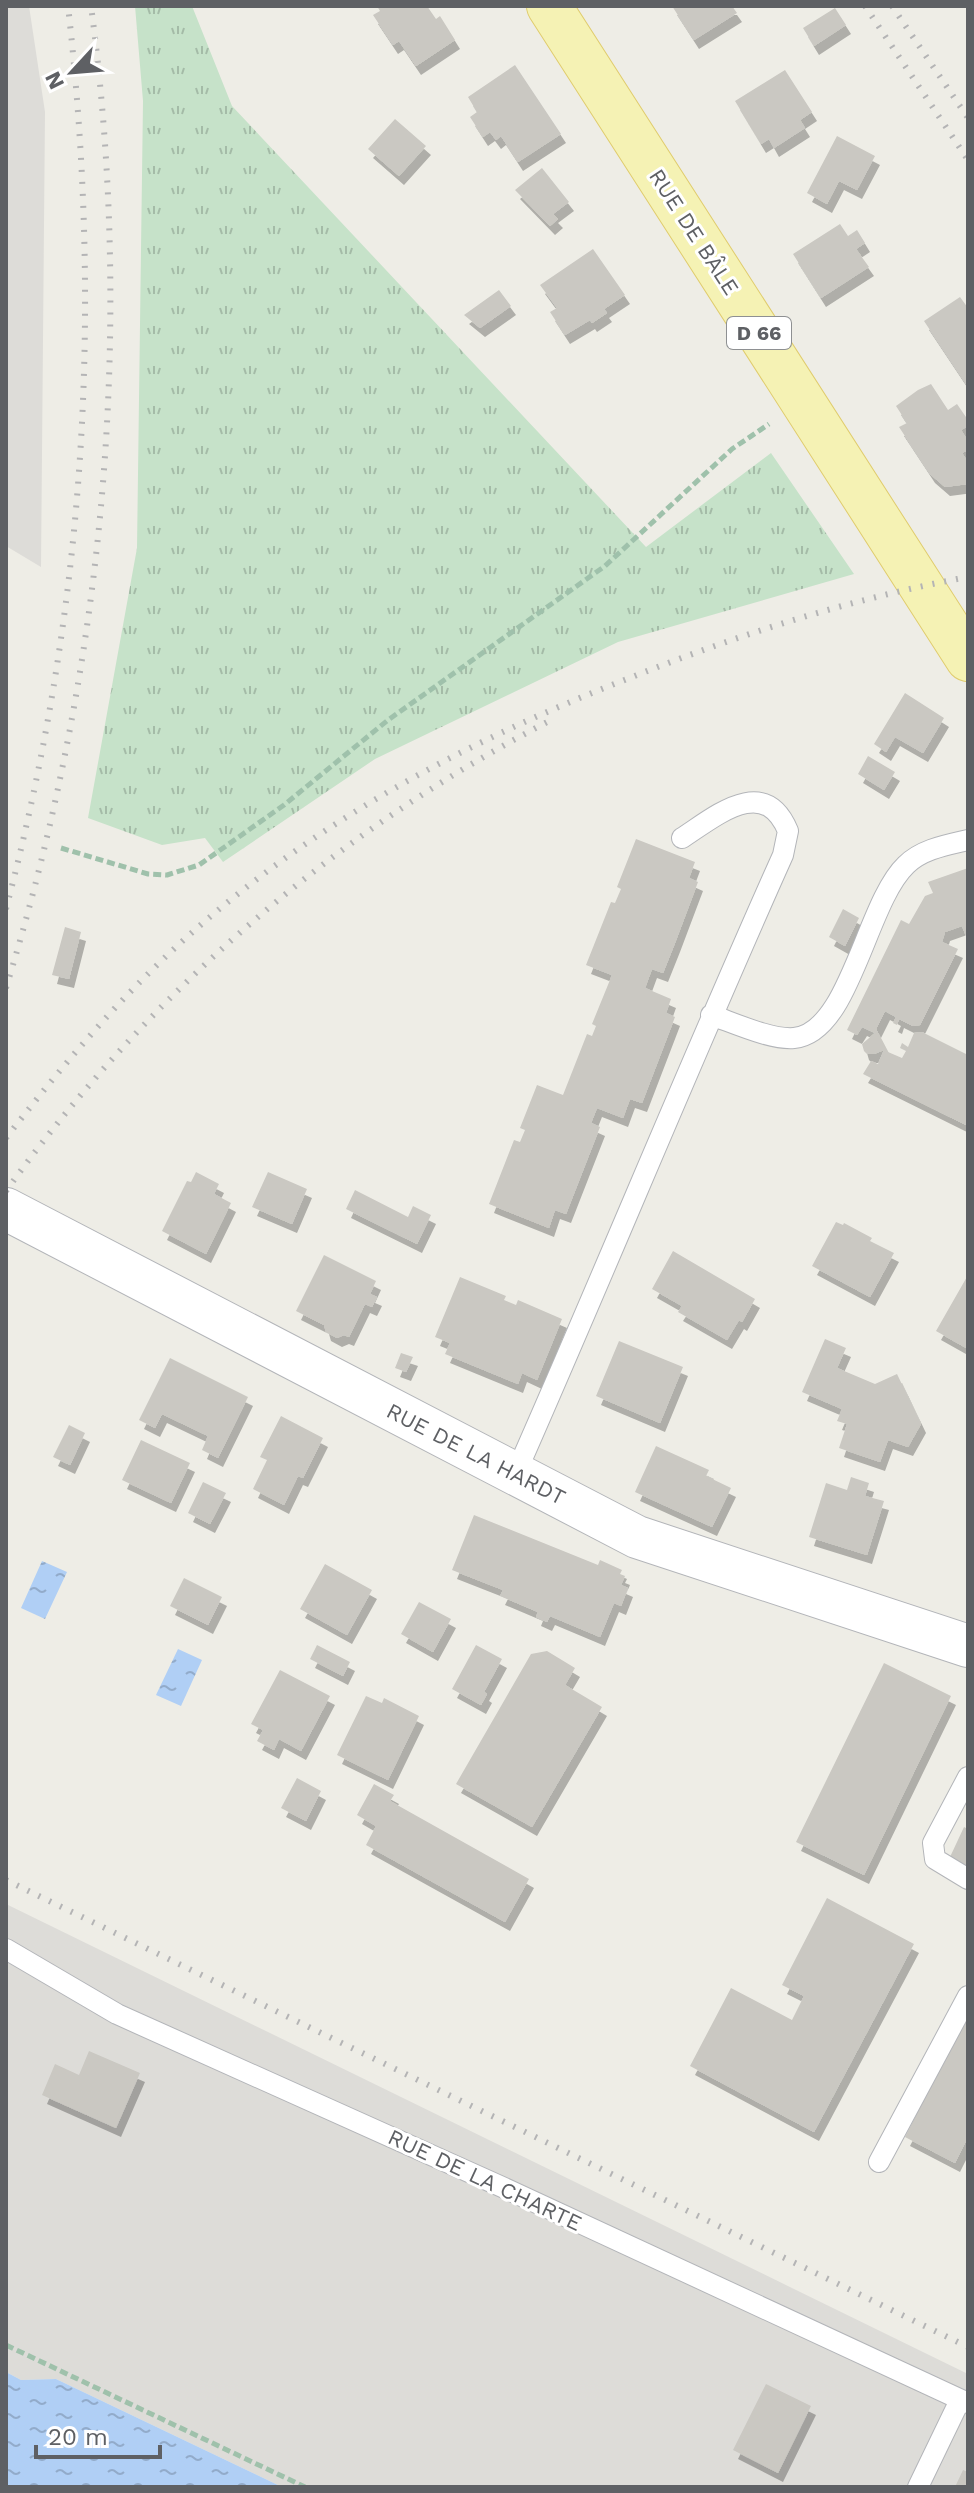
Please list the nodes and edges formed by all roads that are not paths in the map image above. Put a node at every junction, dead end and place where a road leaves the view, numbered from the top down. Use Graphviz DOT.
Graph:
graph roads {
  1 [pos="549,6"];
  2 [pos="968,659"];
  3 [pos="682,838"];
  4 [pos="968,840"];
  5 [pos="711,1015"];
  6 [pos="6,1209"];
  7 [pos="515,1475"];
  8 [pos="968,1646"];
  9 [pos="968,1777"];
  10 [pos="968,1879"];
  11 [pos="6,1949"];
  12 [pos="968,1996"];
  13 [pos="879,2162"];
  14 [pos="964,2402"];
  15 [pos="918,2487"];
  1 -- 2 [label="main road, RUE DE BÂLE / D 66"];
  3 -- 5 [label="lane"];
  4 -- 5 [label="lane"];
  5 -- 7 [label="lane"];
  6 -- 7 [label="street, RUE DE LA HARDT"];
  7 -- 8 [label="street, RUE DE LA HARDT"];
  9 -- 10 [label="lane"];
  11 -- 14 [label="lane, RUE DE LA CHARTE"];
  12 -- 13 [label="lane"];
  14 -- 15 [label="lane"];
}
